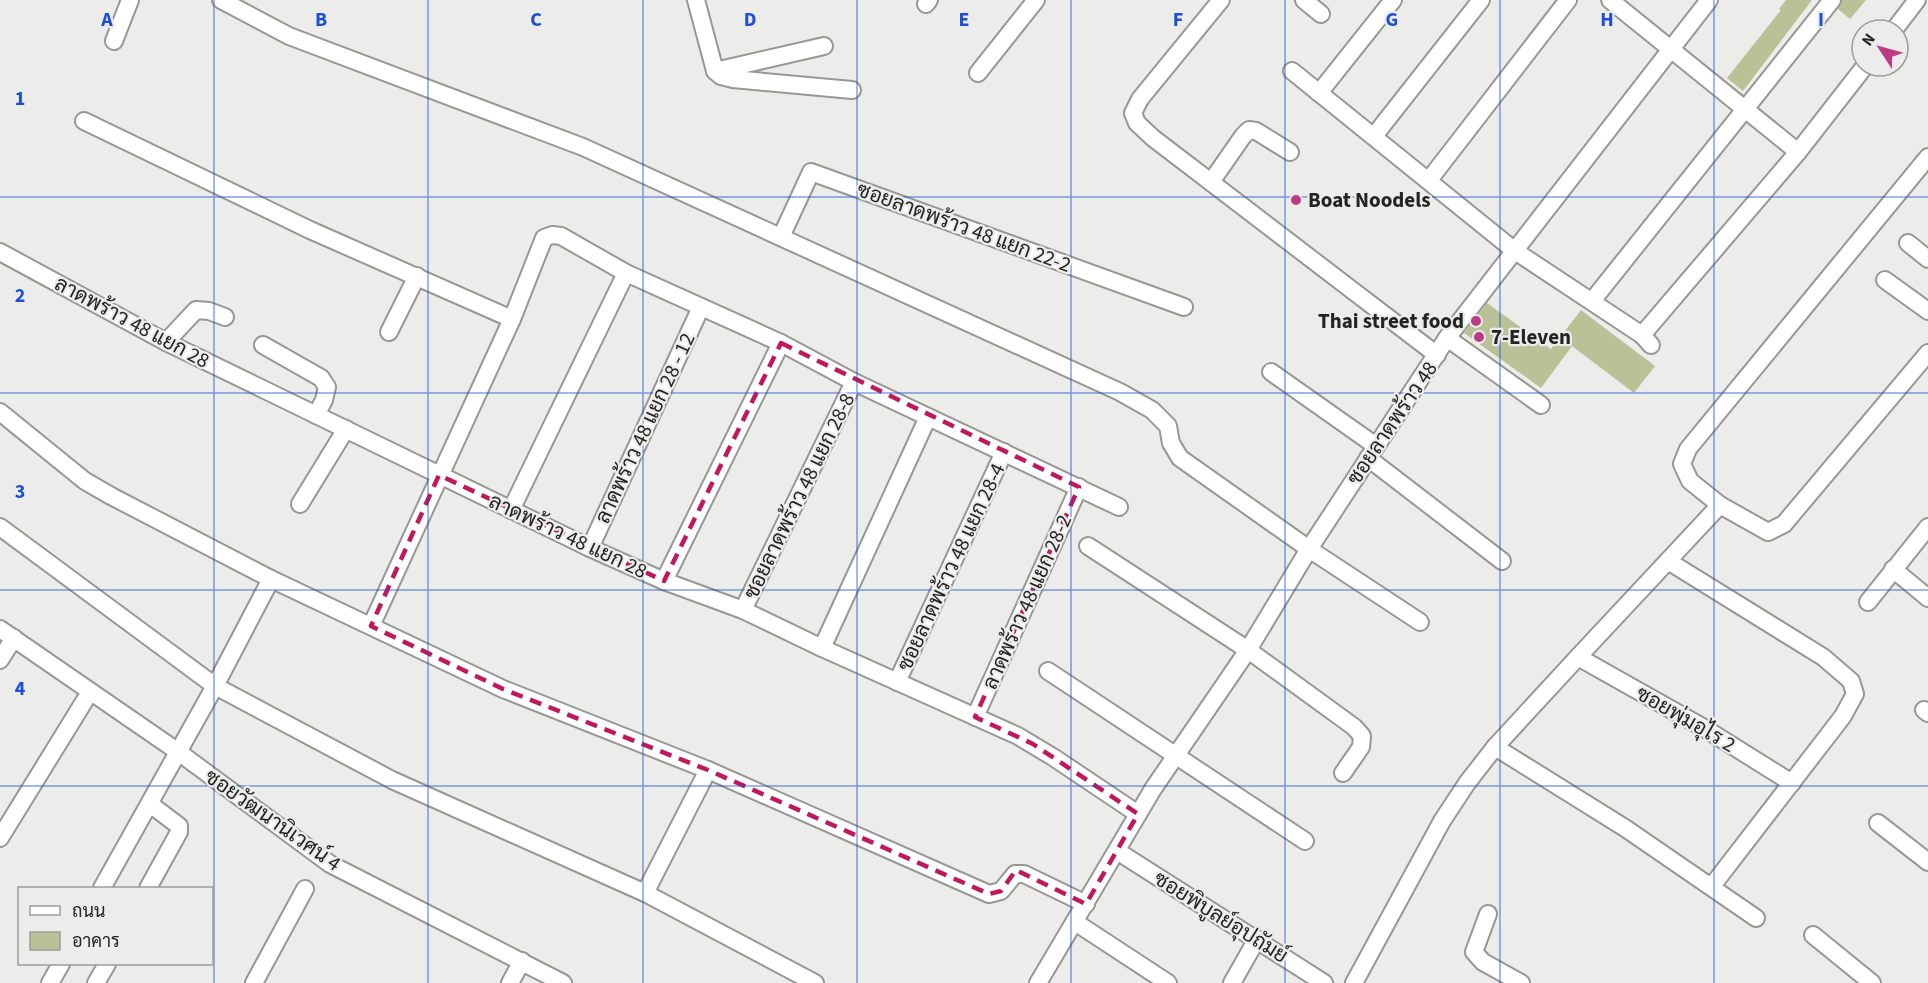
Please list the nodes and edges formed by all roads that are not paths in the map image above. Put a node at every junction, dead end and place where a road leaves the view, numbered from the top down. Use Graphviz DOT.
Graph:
graph roads {
  1 [pos="130,0"];
  2 [pos="223,0"];
  3 [pos="696,0"];
  4 [pos="1036,0"];
  5 [pos="1221,0"];
  6 [pos="1304,0"];
  7 [pos="1393,0"];
  8 [pos="1481,0"];
  9 [pos="1568,0"];
  10 [pos="1610,0"];
  11 [pos="1709,0"];
  12 [pos="1832,0"];
  13 [pos="1917,0"];
  14 [pos="1321,14"];
  15 [pos="1903,18"];
  16 [pos="114,41"];
  17 [pos="824,46"];
  18 [pos="1670,49"];
  19 [pos="715,70"];
  20 [pos="1292,71"];
  21 [pos="978,73"];
  22 [pos="1856,78"];
  23 [pos="852,90"];
  24 [pos="1319,93"];
  25 [pos="1744,109"];
  26 [pos="84,122"];
  27 [pos="1374,136"];
  28 [pos="1290,152"];
  29 [pos="1798,152"];
  30 [pos="1928,158"];
  31 [pos="1429,180"];
  32 [pos="1211,182"];
  33 [pos="781,237"];
  34 [pos="1908,243"];
  35 [pos="1515,251"];
  36 [pos="0,252"];
  37 [pos="1928,258"];
  38 [pos="626,273"];
  39 [pos="417,276"];
  40 [pos="1885,280"];
  41 [pos="1592,301"];
  42 [pos="1184,306"];
  43 [pos="701,307"];
  44 [pos="1928,311"];
  45 [pos="225,317"];
  46 [pos="512,319"];
  47 [pos="389,332"];
  48 [pos="1447,338"];
  49 [pos="166,342"];
  50 [pos="781,343"];
  51 [pos="263,345"];
  52 [pos="1928,353"];
  53 [pos="1437,355"];
  54 [pos="1271,372"];
  55 [pos="854,382"];
  56 [pos="1541,405"];
  57 [pos="0,412"];
  58 [pos="316,415"];
  59 [pos="928,417"];
  60 [pos="346,429"];
  61 [pos="1004,452"];
  62 [pos="1372,452"];
  63 [pos="439,475"];
  64 [pos="1079,487"];
  65 [pos="300,504"];
  66 [pos="1720,505"];
  67 [pos="1119,507"];
  68 [pos="510,510"];
  69 [pos="0,527"];
  70 [pos="1928,527"];
  71 [pos="1088,546"];
  72 [pos="590,548"];
  73 [pos="1309,549"];
  74 [pos="1502,561"];
  75 [pos="1668,561"];
  76 [pos="1893,569"];
  77 [pos="271,579"];
  78 [pos="664,581"];
  79 [pos="1928,598"];
  80 [pos="1868,602"];
  81 [pos="743,610"];
  82 [pos="1420,622"];
  83 [pos="371,626"];
  84 [pos="7,634"];
  85 [pos="822,648"];
  86 [pos="1248,650"];
  87 [pos="1578,657"];
  88 [pos="0,660"];
  89 [pos="1048,671"];
  90 [pos="897,682"];
  91 [pos="215,686"];
  92 [pos="90,692"];
  93 [pos="975,717"];
  94 [pos="1495,747"];
  95 [pos="177,751"];
  96 [pos="1176,754"];
  97 [pos="708,770"];
  98 [pos="1342,773"];
  99 [pos="1792,783"];
  100 [pos="150,804"];
  101 [pos="1138,814"];
  102 [pos="1878,823"];
  103 [pos="0,838"];
  104 [pos="1305,841"];
  105 [pos="1117,851"];
  106 [pos="1928,862"];
  107 [pos="1712,886"];
  108 [pos="103,887"];
  109 [pos="149,887"];
  110 [pos="305,889"];
  111 [pos="645,893"];
  112 [pos="1086,904"];
  113 [pos="1488,914"];
  114 [pos="1756,918"];
  115 [pos="1076,922"];
  116 [pos="1814,935"];
  117 [pos="1257,939"];
  118 [pos="522,961"];
  119 [pos="60,965"];
  120 [pos="106,965"];
  121 [pos="50,983"];
  122 [pos="96,983"];
  123 [pos="254,983"];
  124 [pos="510,983"];
  125 [pos="563,983"];
  126 [pos="815,983"];
  127 [pos="1038,983"];
  128 [pos="1168,983"];
  129 [pos="1232,983"];
  130 [pos="1324,983"];
  131 [pos="1354,983"];
  132 [pos="1521,983"];
  133 [pos="1872,983"];
  1 -- 16 [label="street"];
  2 -- 33 [label="street"];
  3 -- 19 [label="street"];
  4 -- 21 [label="street"];
  5 -- 32 [label="street, ซอยลาดพร้าว 48"];
  6 -- 14 [label="street"];
  7 -- 24 [label="street"];
  8 -- 27 [label="street"];
  9 -- 31 [label="street"];
  10 -- 18 [label="street"];
  11 -- 18 [label="street"];
  12 -- 25 [label="street"];
  13 -- 15 [label="street"];
  17 -- 19 [label="street"];
  18 -- 25 [label="street"];
  18 -- 35 [label="street"];
  19 -- 23 [label="street"];
  20 -- 24 [label="street"];
  22 -- 29 [label="street"];
  24 -- 27 [label="street"];
  25 -- 29 [label="street"];
  25 -- 41 [label="street"];
  26 -- 39 [label="street"];
  27 -- 31 [label="street"];
  28 -- 32 [label="street"];
  29 -- 41 [label="street"];
  30 -- 66 [label="street"];
  31 -- 35 [label="street"];
  32 -- 53 [label="street, ซอยลาดพร้าว 48"];
  33 -- 42 [label="street, ซอยลาดพร้าว 48 แยก 22-2"];
  33 -- 73 [label="street"];
  34 -- 37 [label="street"];
  35 -- 41 [label="street"];
  35 -- 48 [label="street"];
  36 -- 49 [label="street, ลาดพร้าว 48 แยก 28"];
  38 -- 43 [label="street"];
  38 -- 46 [label="street"];
  38 -- 68 [label="street"];
  39 -- 46 [label="street"];
  39 -- 47 [label="street"];
  40 -- 44 [label="street"];
  43 -- 50 [label="street"];
  43 -- 72 [label="street, ลาดพร้าว 48 แยก 28 - 12"];
  45 -- 49 [label="street"];
  46 -- 63 [label="street"];
  48 -- 53 [label="street"];
  48 -- 56 [label="street"];
  49 -- 58 [label="street, ลาดพร้าว 48 แยก 28"];
  50 -- 55 [label="street"];
  50 -- 78 [label="street"];
  51 -- 58 [label="street"];
  52 -- 66 [label="street"];
  53 -- 62 [label="street, ซอยลาดพร้าว 48"];
  54 -- 62 [label="street"];
  55 -- 59 [label="street"];
  55 -- 81 [label="street, ซอยลาดพร้าว 48 แยก 28-8"];
  57 -- 77 [label="street"];
  58 -- 60 [label="street, ลาดพร้าว 48 แยก 28"];
  59 -- 61 [label="street"];
  59 -- 85 [label="street"];
  60 -- 63 [label="street, ลาดพร้าว 48 แยก 28"];
  60 -- 65 [label="street"];
  61 -- 64 [label="street"];
  61 -- 90 [label="street, ซอยลาดพร้าว 48 แยก 28-4"];
  62 -- 73 [label="street, ซอยลาดพร้าว 48"];
  62 -- 74 [label="street"];
  63 -- 68 [label="street, ลาดพร้าว 48 แยก 28"];
  63 -- 83 [label="street"];
  64 -- 67 [label="street"];
  64 -- 93 [label="street, ลาดพร้าว 48 แยก 28-2"];
  66 -- 75 [label="street"];
  68 -- 72 [label="street, ลาดพร้าว 48 แยก 28"];
  69 -- 91 [label="street"];
  70 -- 76 [label="street"];
  71 -- 86 [label="street"];
  72 -- 78 [label="street, ลาดพร้าว 48 แยก 28"];
  73 -- 82 [label="street"];
  73 -- 86 [label="street, ซอยลาดพร้าว 48"];
  75 -- 87 [label="street"];
  75 -- 99 [label="street"];
  76 -- 79 [label="street"];
  76 -- 80 [label="street"];
  77 -- 83 [label="street"];
  77 -- 91 [label="street"];
  78 -- 81 [label="street, ลาดพร้าว 48 แยก 28"];
  81 -- 85 [label="street, ลาดพร้าว 48 แยก 28"];
  83 -- 97 [label="street"];
  84 -- 88 [label="street"];
  84 -- 92 [label="street, ซอยวัฒนานิเวศน์ 4"];
  85 -- 90 [label="street, ลาดพร้าว 48 แยก 28"];
  86 -- 96 [label="street, ซอยลาดพร้าว 48"];
  86 -- 98 [label="street"];
  87 -- 94 [label="street"];
  87 -- 99 [label="street, ซอยพุ่มอุไร 2"];
  89 -- 96 [label="street"];
  90 -- 93 [label="street, ลาดพร้าว 48 แยก 28"];
  91 -- 95 [label="street"];
  91 -- 111 [label="street"];
  92 -- 95 [label="street, ซอยวัฒนานิเวศน์ 4"];
  92 -- 103 [label="street"];
  93 -- 101 [label="street, ลาดพร้าว 48 แยก 28"];
  94 -- 107 [label="street"];
  94 -- 131 [label="street"];
  95 -- 100 [label="street"];
  95 -- 118 [label="street, ซอยวัฒนานิเวศน์ 4"];
  96 -- 101 [label="street, ซอยลาดพร้าว 48"];
  96 -- 104 [label="street"];
  97 -- 111 [label="street"];
  97 -- 112 [label="street"];
  99 -- 107 [label="street"];
  100 -- 108 [label="street"];
  100 -- 109 [label="street"];
  101 -- 105 [label="street, ซอยลาดพร้าว 48"];
  102 -- 106 [label="street"];
  105 -- 112 [label="street, ซอยลาดพร้าว 48"];
  105 -- 117 [label="street, ซอยพิบูลย์อุปถัมย์"];
  107 -- 114 [label="street"];
  110 -- 123 [label="street"];
  111 -- 126 [label="street"];
  112 -- 115 [label="street, ซอยลาดพร้าว 48"];
  113 -- 132 [label="street"];
  115 -- 127 [label="street, ซอยลาดพร้าว 48"];
  115 -- 128 [label="street"];
  116 -- 133 [label="street"];
  117 -- 129 [label="street"];
  117 -- 130 [label="street, ซอยพิบูลย์อุปถัมย์"];
  118 -- 124 [label="street"];
  118 -- 125 [label="street, ซอยวัฒนานิเวศน์ 4"];
  119 -- 121 [label="street"];
  120 -- 122 [label="street"];
}
